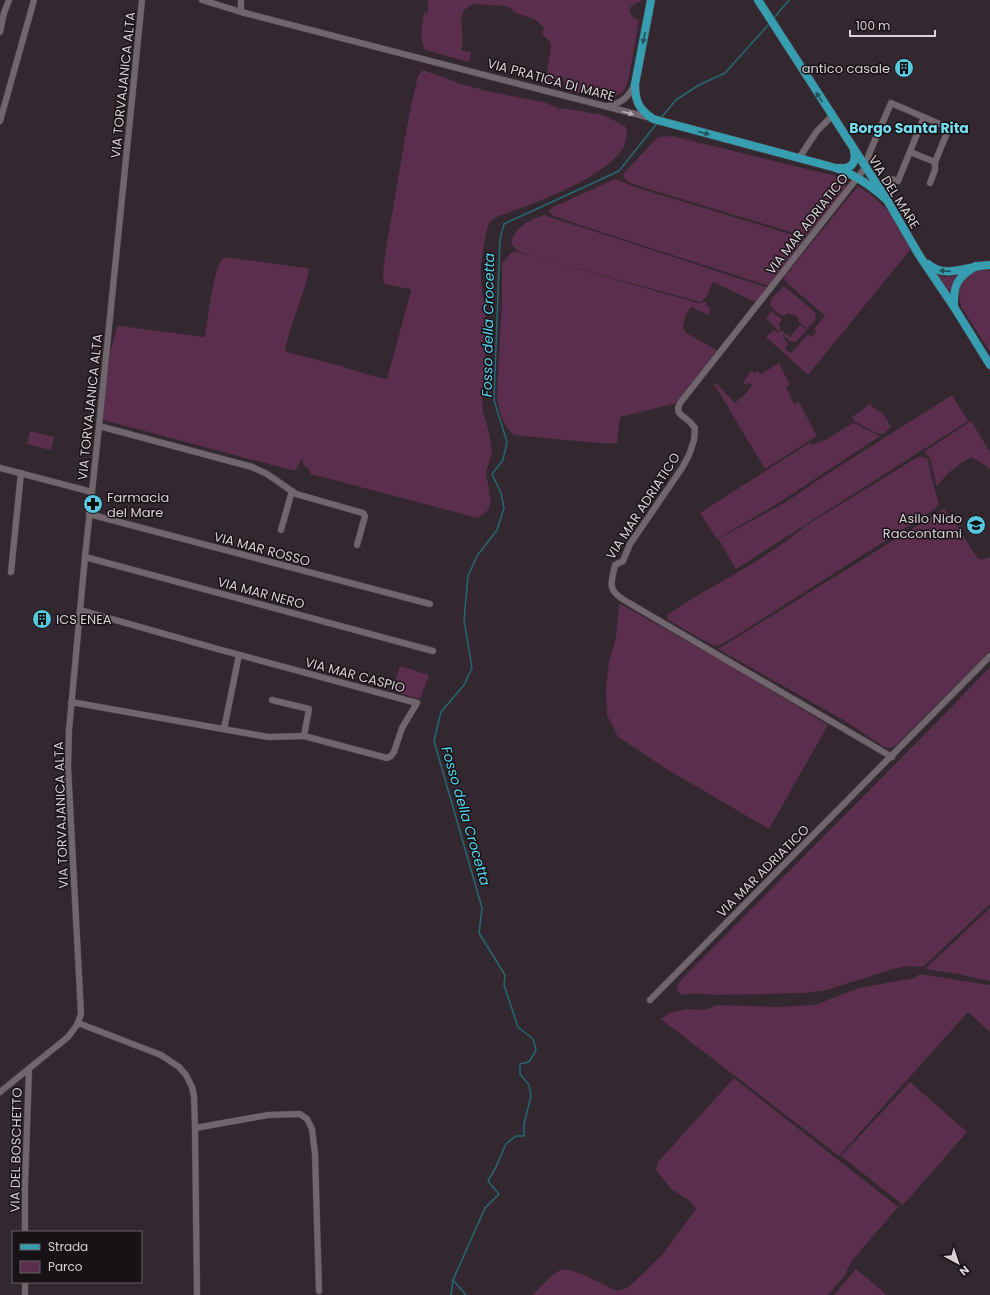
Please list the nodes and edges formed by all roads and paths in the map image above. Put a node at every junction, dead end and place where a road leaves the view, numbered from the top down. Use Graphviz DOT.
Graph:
graph roads {
  1 [pos="9,0"];
  2 [pos="34,0"];
  3 [pos="142,0"];
  4 [pos="202,0"];
  5 [pos="241,0"];
  6 [pos="651,0"];
  7 [pos="758,0"];
  8 [pos="242,12"];
  9 [pos="0,32"];
  10 [pos="634,84"];
  11 [pos="603,106"];
  12 [pos="832,116"];
  13 [pos="924,117"];
  14 [pos="653,119"];
  15 [pos="0,121"];
  16 [pos="854,151"];
  17 [pos="910,152"];
  18 [pos="799,158"];
  19 [pos="935,162"];
  20 [pos="836,168"];
  21 [pos="865,168"];
  22 [pos="858,178"];
  23 [pos="888,178"];
  24 [pos="930,183"];
  25 [pos="887,200"];
  26 [pos="919,255"];
  27 [pos="990,265"];
  28 [pos="976,266"];
  29 [pos="954,307"];
  30 [pos="990,365"];
  31 [pos="99,426"];
  32 [pos="0,468"];
  33 [pos="21,473"];
  34 [pos="292,491"];
  35 [pos="92,492"];
  36 [pos="90,514"];
  37 [pos="281,530"];
  38 [pos="356,545"];
  39 [pos="85,557"];
  40 [pos="11,572"];
  41 [pos="430,604"];
  42 [pos="80,610"];
  43 [pos="432,651"];
  44 [pos="239,655"];
  45 [pos="990,656"];
  46 [pos="272,700"];
  47 [pos="71,702"];
  48 [pos="224,729"];
  49 [pos="304,736"];
  50 [pos="892,757"];
  51 [pos="650,1000"];
  52 [pos="78,1023"];
  53 [pos="29,1069"];
  54 [pos="0,1092"];
  55 [pos="196,1128"];
  56 [pos="25,1231"];
  57 [pos="25,1283"];
  58 [pos="319,1291"];
  59 [pos="25,1295"];
  60 [pos="197,1295"];
  1 -- 9 [label="street"];
  2 -- 15 [label="street"];
  3 -- 31 [label="street, VIA TORVAJANICA ALTA"];
  4 -- 8 [label="street, VIA PRATICA DI MARE"];
  5 -- 8 [label="street"];
  6 -- 10 [label="main road, one-way"];
  12 -- 7 [label="main road, VIA DEL MARE, one-way"];
  8 -- 11 [label="street, VIA PRATICA DI MARE"];
  10 -- 11 [label="street"];
  10 -- 14 [label="main road"];
  11 -- 14 [label="street, VIA PRATICA DI MARE, one-way"];
  12 -- 16 [label="main road, VIA DEL MARE"];
  12 -- 18 [label="street"];
  13 -- 17 [label="street"];
  13 -- 19 [label="street"];
  13 -- 21 [label="street"];
  14 -- 18 [label="main road, VIA PRATICA DI MARE, one-way"];
  16 -- 20 [label="main road"];
  16 -- 21 [label="main road, VIA DEL MARE"];
  17 -- 19 [label="street"];
  17 -- 23 [label="street"];
  18 -- 20 [label="main road, VIA PRATICA DI MARE"];
  19 -- 24 [label="street"];
  20 -- 22 [label="main road, VIA PRATICA DI MARE"];
  21 -- 22 [label="street"];
  21 -- 25 [label="main road, VIA DEL MARE"];
  22 -- 25 [label="main road, VIA PRATICA DI MARE"];
  22 -- 50 [label="street, VIA MAR ADRIATICO"];
  25 -- 26 [label="main road, VIA DEL MARE"];
  28 -- 26 [label="main road, VIA DEL MARE, one-way"];
  26 -- 29 [label="main road, VIA DEL MARE"];
  27 -- 28 [label="main road, VIA DEL MARE"];
  28 -- 29 [label="main road"];
  29 -- 30 [label="main road, VIA DEL MARE"];
  31 -- 34 [label="street"];
  31 -- 35 [label="street, VIA TORVAJANICA ALTA"];
  32 -- 33 [label="street"];
  33 -- 35 [label="street"];
  33 -- 40 [label="street"];
  34 -- 37 [label="street"];
  34 -- 38 [label="street"];
  35 -- 36 [label="street, VIA TORVAJANICA ALTA"];
  36 -- 39 [label="street, VIA TORVAJANICA ALTA"];
  36 -- 41 [label="street, VIA MAR ROSSO"];
  39 -- 42 [label="street, VIA TORVAJANICA ALTA"];
  39 -- 43 [label="street, VIA MAR NERO"];
  42 -- 44 [label="street, VIA MAR CASPIO"];
  42 -- 47 [label="street, VIA TORVAJANICA ALTA"];
  44 -- 48 [label="street"];
  44 -- 49 [label="street, VIA MAR CASPIO"];
  45 -- 50 [label="street, VIA MAR ADRIATICO"];
  46 -- 49 [label="street"];
  47 -- 48 [label="street"];
  47 -- 52 [label="street, VIA TORVAJANICA ALTA"];
  48 -- 49 [label="street"];
  50 -- 51 [label="street, VIA MAR ADRIATICO"];
  52 -- 53 [label="street, VIA TORVAJANICA ALTA"];
  52 -- 55 [label="street"];
  53 -- 54 [label="street, VIA TORVAJANICA ALTA"];
  53 -- 56 [label="street, VIA DEL BOSCHETTO"];
  55 -- 58 [label="street"];
  55 -- 60 [label="street"];
  57 -- 59 [label="street"];
}
